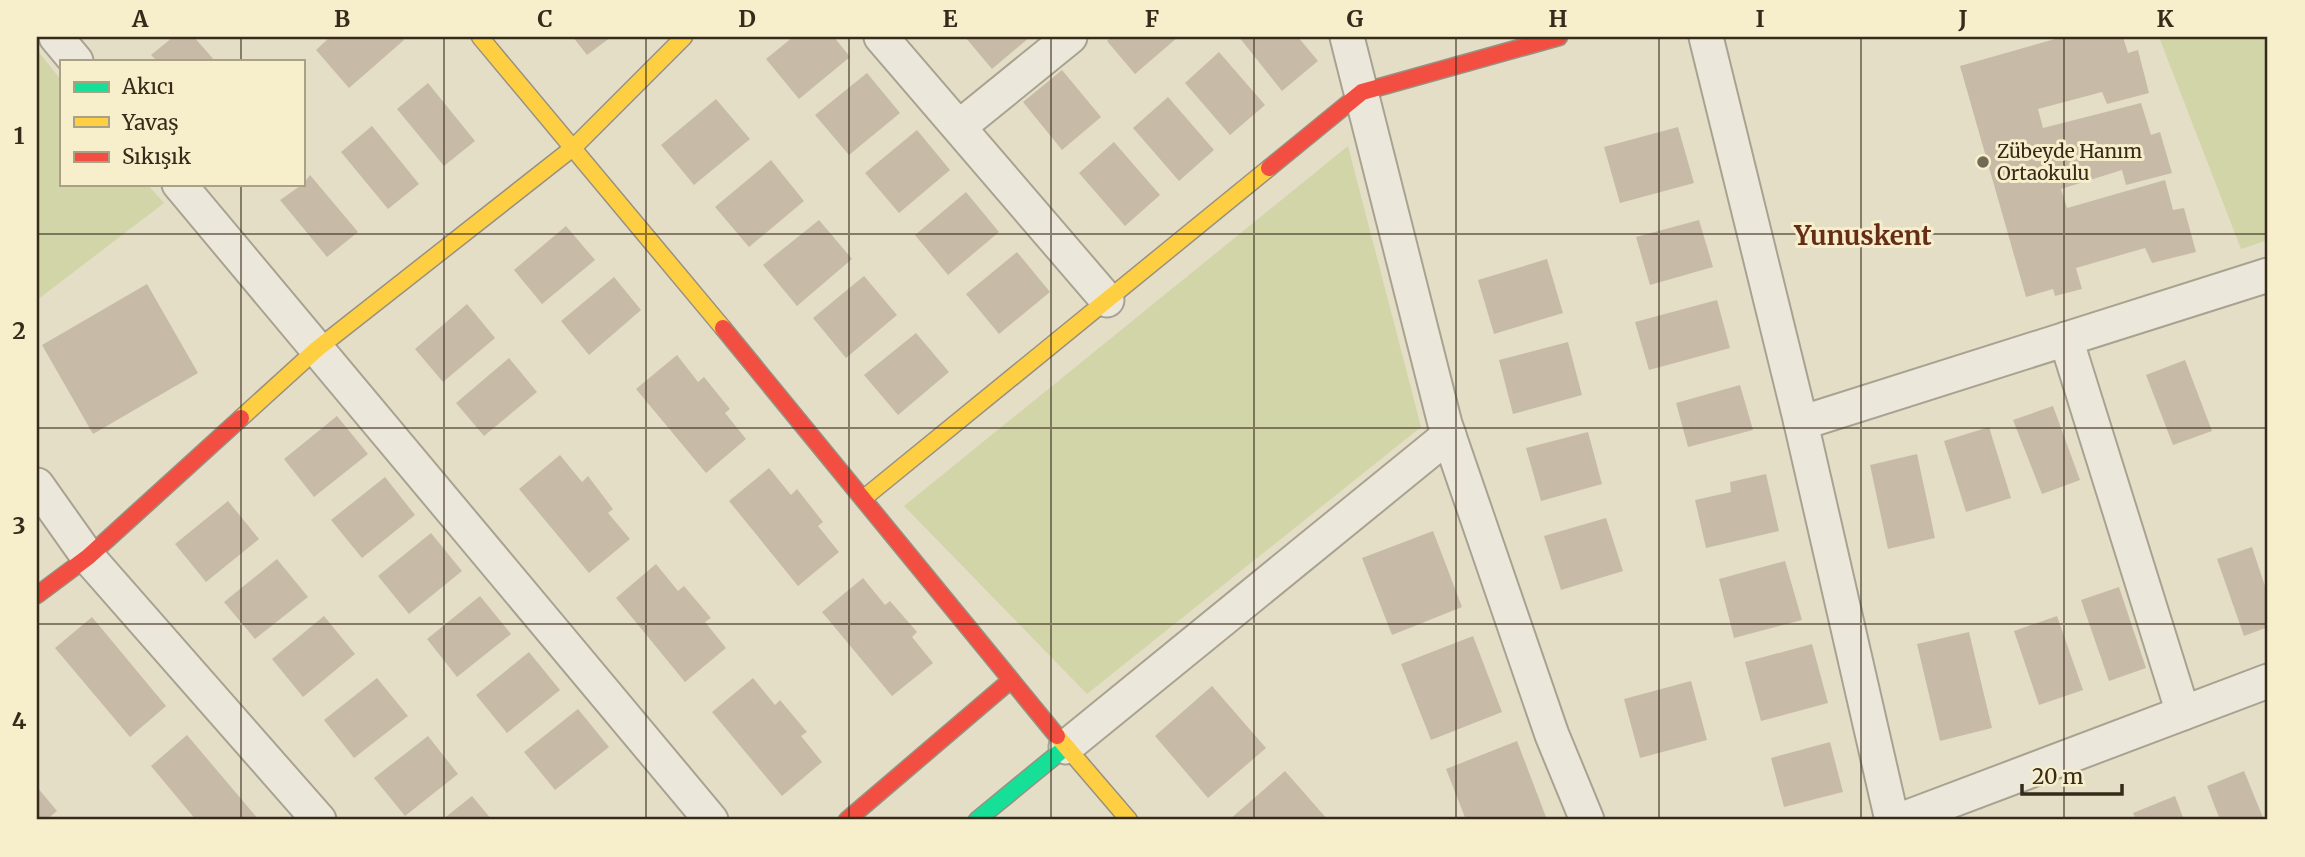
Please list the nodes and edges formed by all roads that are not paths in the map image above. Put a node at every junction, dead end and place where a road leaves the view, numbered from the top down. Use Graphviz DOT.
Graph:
graph roads {
  1 [pos="56,37"];
  2 [pos="480,37"];
  3 [pos="684,37"];
  4 [pos="881,37"];
  5 [pos="1070,37"];
  6 [pos="1347,37"];
  7 [pos="1559,37"];
  8 [pos="1706,37"];
  9 [pos="75,60"];
  10 [pos="1362,92"];
  11 [pos="959,127"];
  12 [pos="574,147"];
  13 [pos="181,186"];
  14 [pos="2268,275"];
  15 [pos="1107,300"];
  16 [pos="2066,340"];
  17 [pos="317,349"];
  18 [pos="1801,423"];
  19 [pos="1449,435"];
  20 [pos="37,485"];
  21 [pos="864,498"];
  22 [pos="88,557"];
  23 [pos="37,595"];
  24 [pos="1011,680"];
  25 [pos="2268,681"];
  26 [pos="2183,713"];
  27 [pos="1066,747"];
  28 [pos="319,820"];
  29 [pos="710,820"];
  30 [pos="847,820"];
  31 [pos="977,820"];
  32 [pos="1129,820"];
  33 [pos="1587,820"];
  34 [pos="1892,820"];
  35 [pos="1900,820"];
  1 -- 9 [label="street"];
  2 -- 12 [label="street"];
  3 -- 12 [label="street"];
  4 -- 11 [label="street"];
  5 -- 11 [label="street"];
  6 -- 10 [label="street"];
  7 -- 10 [label="street"];
  8 -- 18 [label="street"];
  10 -- 15 [label="street"];
  10 -- 19 [label="street"];
  11 -- 15 [label="street"];
  12 -- 17 [label="street"];
  12 -- 21 [label="street"];
  13 -- 17 [label="street"];
  14 -- 16 [label="street"];
  15 -- 21 [label="street"];
  16 -- 18 [label="street"];
  16 -- 26 [label="street"];
  17 -- 22 [label="street"];
  17 -- 29 [label="street"];
  18 -- 34 [label="street"];
  19 -- 27 [label="street"];
  19 -- 33 [label="street"];
  20 -- 22 [label="street"];
  21 -- 24 [label="street"];
  22 -- 23 [label="street"];
  22 -- 28 [label="street"];
  24 -- 27 [label="street"];
  24 -- 30 [label="street"];
  25 -- 26 [label="street"];
  26 -- 35 [label="street"];
  27 -- 31 [label="street"];
  27 -- 32 [label="street"];
}
